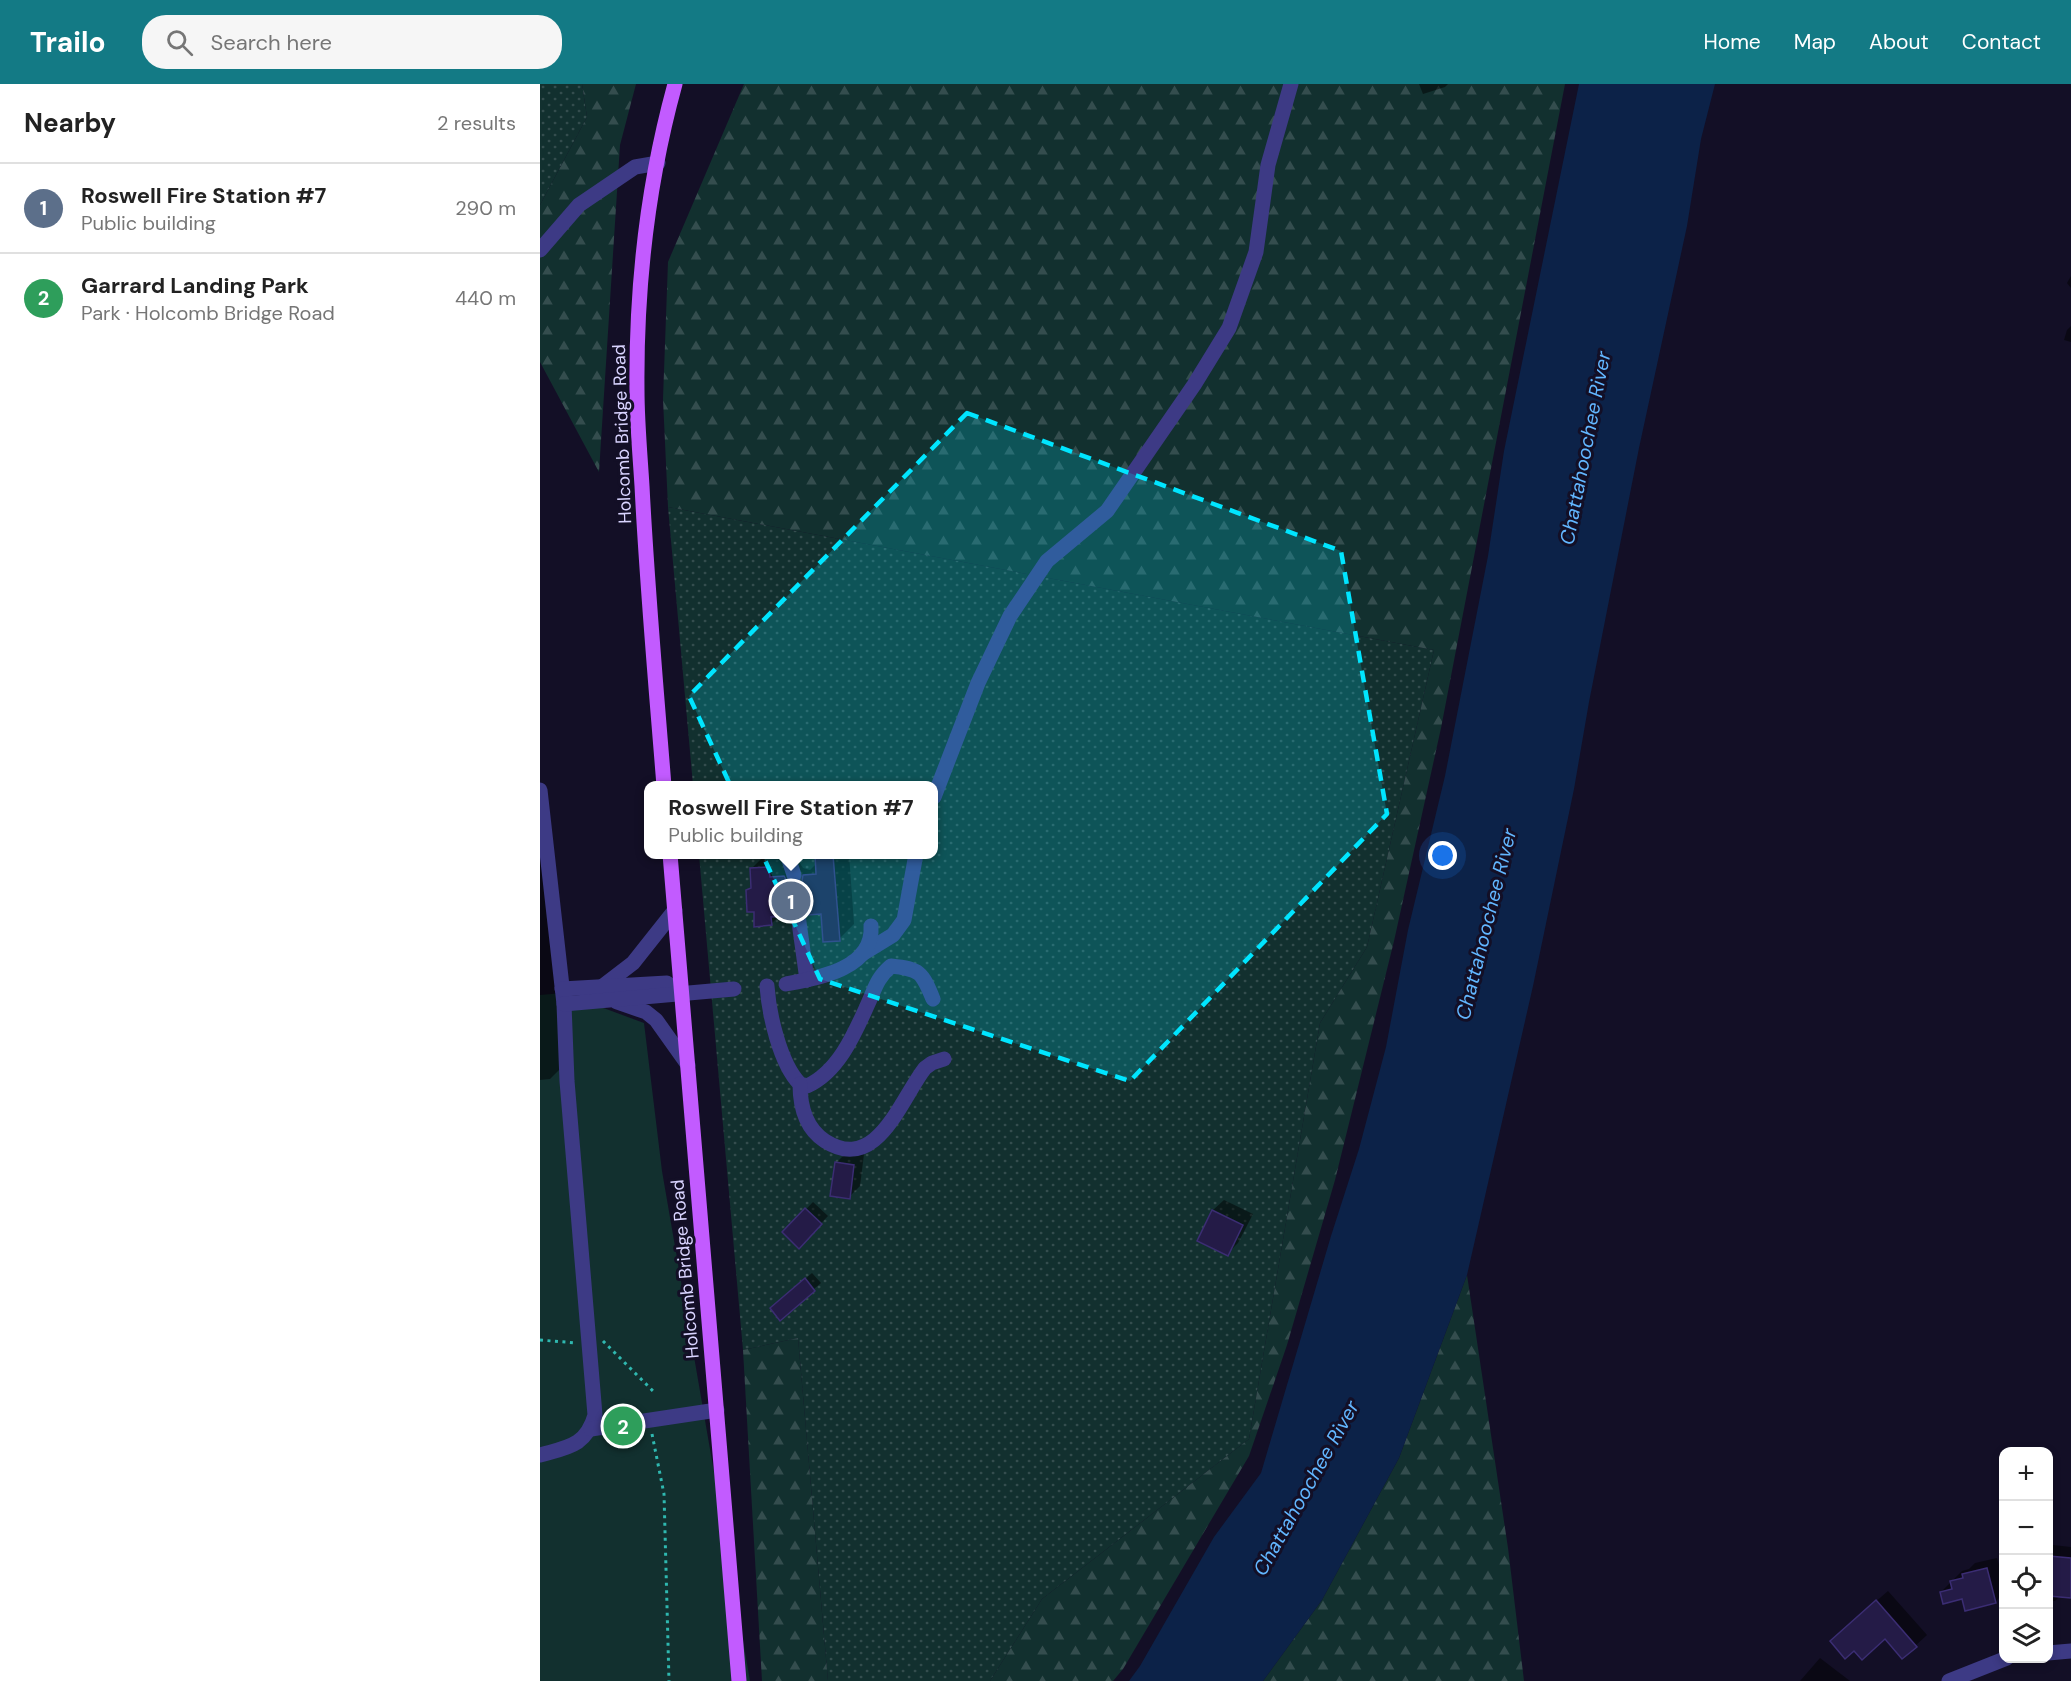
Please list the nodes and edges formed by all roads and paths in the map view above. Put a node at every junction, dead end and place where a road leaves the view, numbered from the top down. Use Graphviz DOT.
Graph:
graph roads {
  1 [pos="675,84"];
  2 [pos="1291,84"];
  3 [pos="658,163"];
  4 [pos="540,250"];
  5 [pos="664,781"];
  6 [pos="938,784"];
  7 [pos="540,790"];
  8 [pos="670,859"];
  9 [pos="788,859"];
  10 [pos="914,859"];
  11 [pos="794,875"];
  12 [pos="675,910"];
  13 [pos="798,915"];
  14 [pos="871,926"];
  15 [pos="862,954"];
  16 [pos="807,980"];
  17 [pos="786,984"];
  18 [pos="603,986"];
  19 [pos="767,986"];
  20 [pos="562,989"];
  21 [pos="734,990"];
  22 [pos="682,996"];
  23 [pos="933,999"];
  24 [pos="611,1000"];
  25 [pos="564,1004"];
  26 [pos="944,1059"];
  27 [pos="688,1065"];
  28 [pos="800,1084"];
  29 [pos="717,1410"];
  30 [pos="650,1421"];
  31 [pos="591,1429"];
  32 [pos="540,1455"];
  33 [pos="2071,1652"];
  34 [pos="2053,1653"];
  35 [pos="2000,1663"];
  36 [pos="1979,1676"];
  37 [pos="669,1681"];
  38 [pos="739,1681"];
  39 [pos="1949,1681"];
  1 -- 3 [label="main road, Holcomb Bridge Road"];
  2 -- 6 [label="street"];
  3 -- 4 [label="street"];
  3 -- 5 [label="main road, Holcomb Bridge Road"];
  7 -- 20 [label="street"];
  8 -- 12 [label="main road, Holcomb Bridge Road"];
  9 -- 11 [label="street"];
  10 -- 15 [label="street"];
  12 -- 18 [label="street"];
  12 -- 22 [label="main road, Holcomb Bridge Road"];
  13 -- 16 [label="street"];
  14 -- 15 [label="street"];
  15 -- 16 [label="street"];
  16 -- 17 [label="street"];
  18 -- 20 [label="street"];
  18 -- 22 [label="street"];
  19 -- 28 [label="street"];
  20 -- 25 [label="street"];
  21 -- 22 [label="street"];
  22 -- 24 [label="street"];
  22 -- 27 [label="main road, Holcomb Bridge Road"];
  23 -- 28 [label="street"];
  24 -- 25 [label="street"];
  24 -- 27 [label="street"];
  25 -- 31 [label="street"];
  26 -- 28 [label="street"];
  27 -- 29 [label="main road, Holcomb Bridge Road"];
  29 -- 30 [label="street"];
  29 -- 38 [label="main road, Holcomb Bridge Road"];
  30 -- 31 [label="street"];
  30 -- 37 [label="path"];
  31 -- 32 [label="street"];
  33 -- 34 [label="street"];
  35 -- 36 [label="street"];
  36 -- 39 [label="street"];
}
